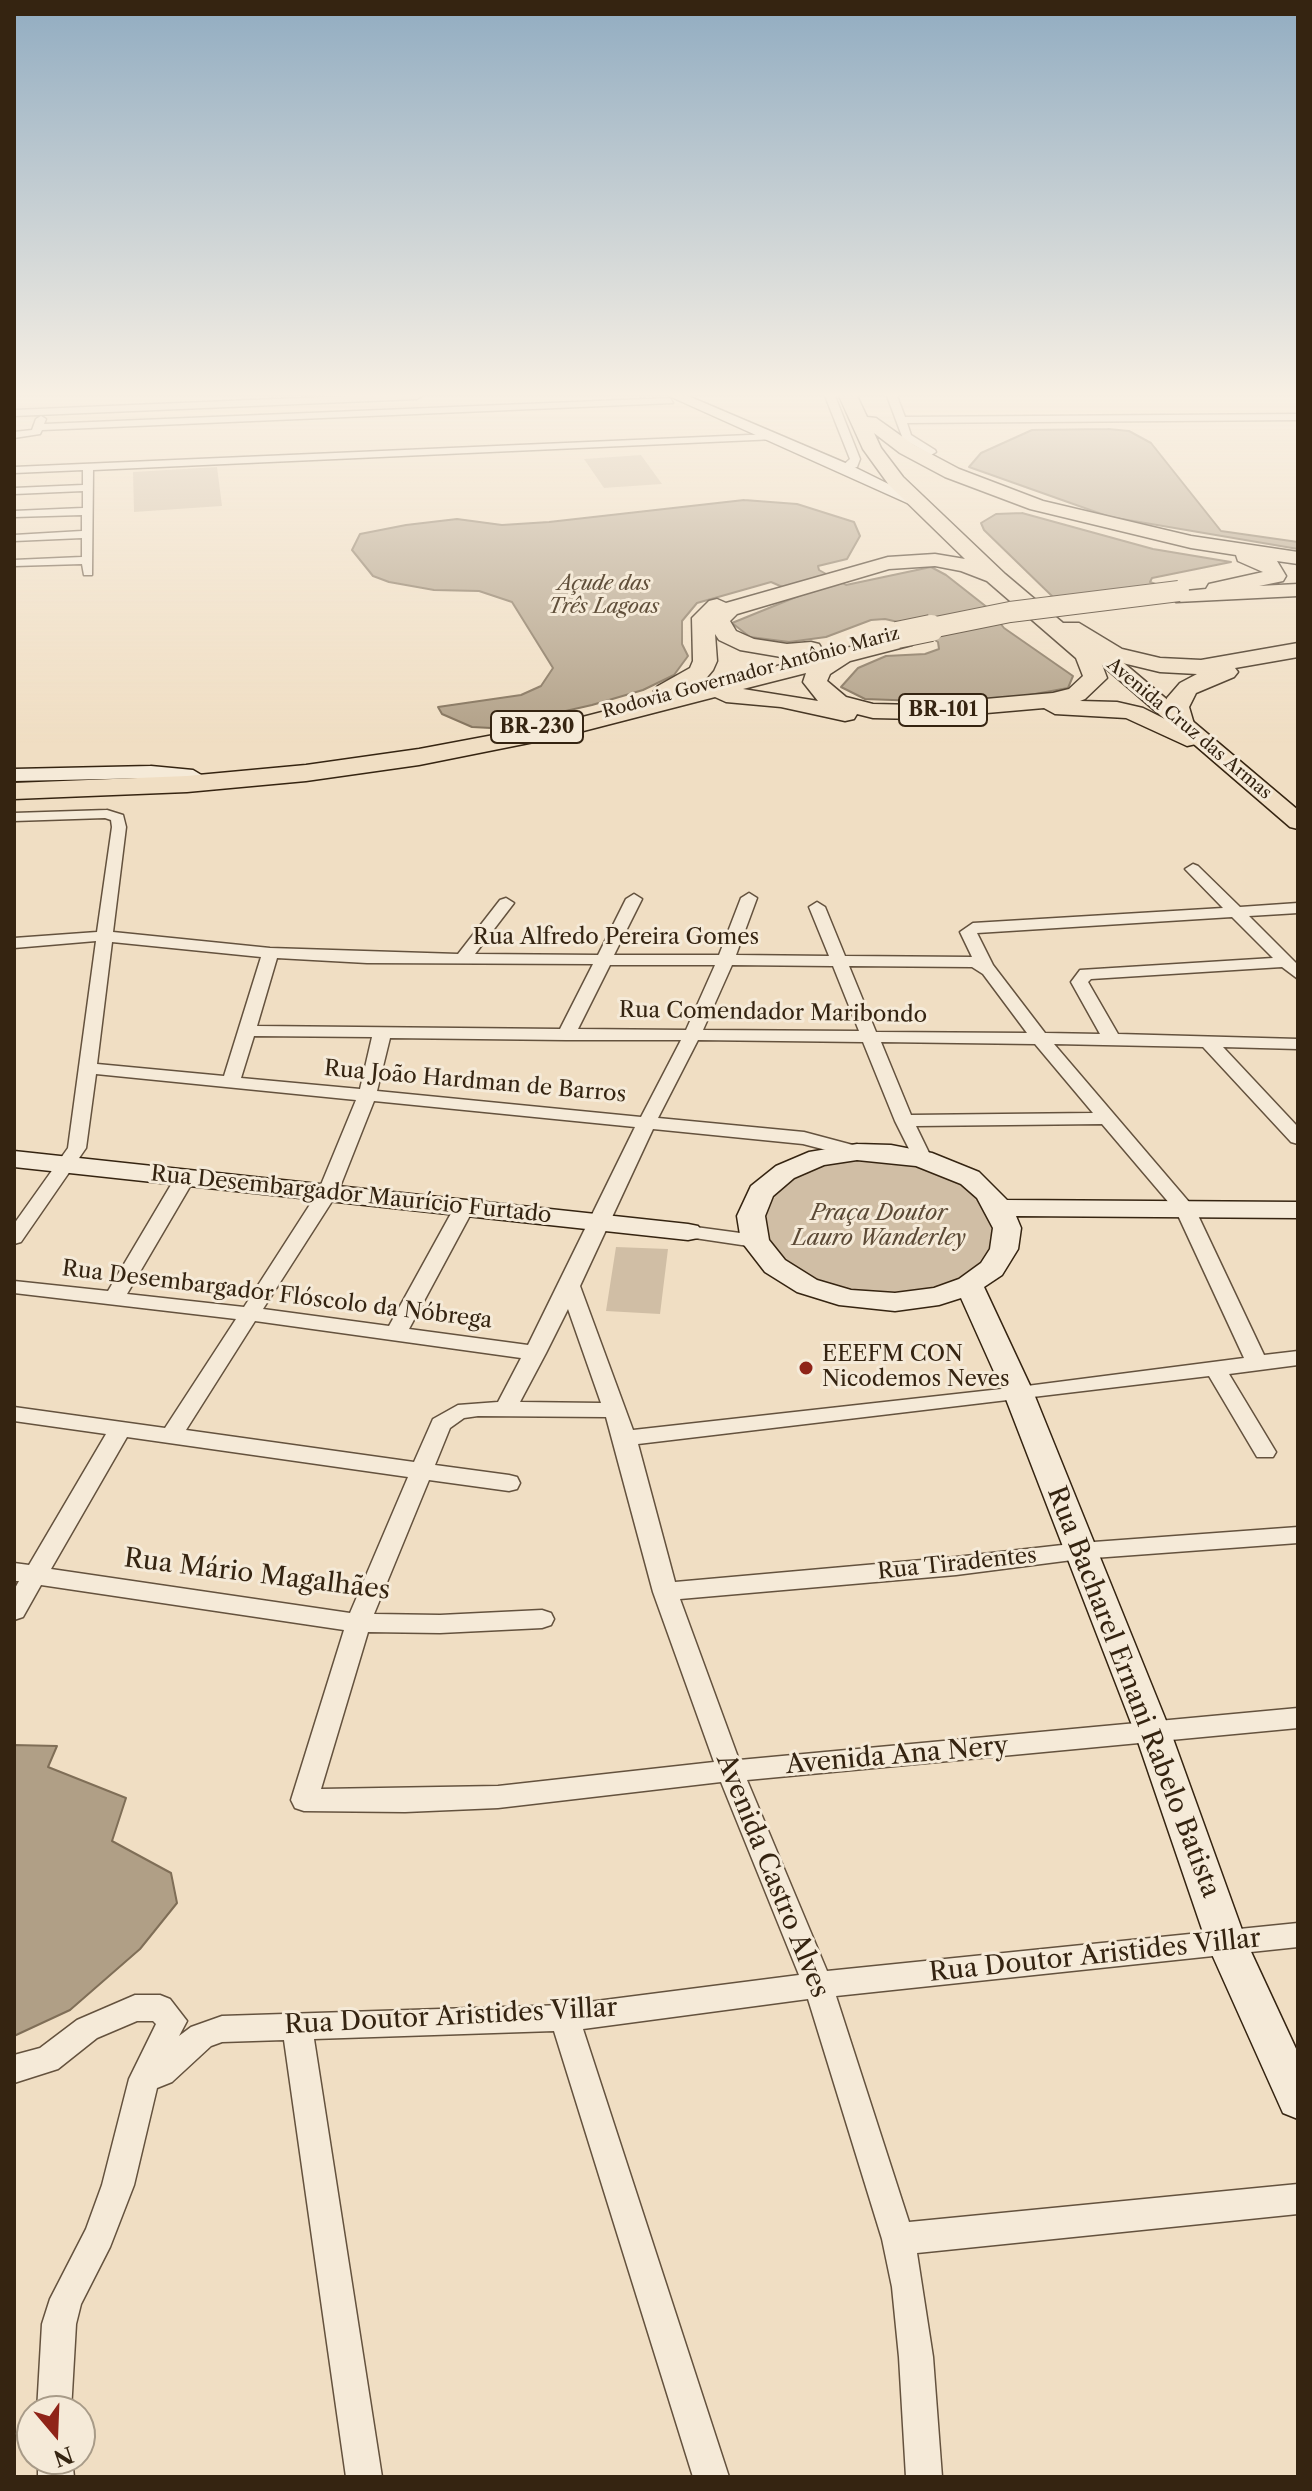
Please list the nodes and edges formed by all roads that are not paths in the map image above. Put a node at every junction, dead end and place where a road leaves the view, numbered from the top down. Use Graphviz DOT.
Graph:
graph roads {
  1 [pos="57,512"];
  2 [pos="88,512"];
  3 [pos="929,512"];
  4 [pos="941,512"];
  5 [pos="1043,512"];
  6 [pos="1067,512"];
  7 [pos="14,514"];
  8 [pos="959,516"];
  9 [pos="88,534"];
  10 [pos="967,537"];
  11 [pos="14,538"];
  12 [pos="1298,558"];
  13 [pos="88,560"];
  14 [pos="14,563"];
  15 [pos="88,573"];
  16 [pos="831,575"];
  17 [pos="997,579"];
  18 [pos="782,588"];
  19 [pos="1217,589"];
  20 [pos="1298,590"];
  21 [pos="1182,594"];
  22 [pos="892,638"];
  23 [pos="1084,646"];
  24 [pos="1298,650"];
  25 [pos="849,653"];
  26 [pos="1298,657"];
  27 [pos="639,706"];
  28 [pos="1185,732"];
  29 [pos="14,775"];
  30 [pos="193,776"];
  31 [pos="14,784"];
  32 [pos="43,790"];
  33 [pos="14,791"];
  34 [pos="14,802"];
  35 [pos="14,817"];
  36 [pos="1298,822"];
  37 [pos="1298,836"];
  38 [pos="1193,869"];
  39 [pos="749,898"];
  40 [pos="634,899"];
  41 [pos="506,903"];
  42 [pos="817,907"];
  43 [pos="1298,908"];
  44 [pos="1234,912"];
  45 [pos="104,936"];
  46 [pos="14,943"];
  47 [pos="270,953"];
  48 [pos="605,958"];
  49 [pos="462,959"];
  50 [pos="726,960"];
  51 [pos="841,960"];
  52 [pos="985,966"];
  53 [pos="1292,968"];
  54 [pos="248,1031"];
  55 [pos="382,1033"];
  56 [pos="566,1035"];
  57 [pos="691,1037"];
  58 [pos="872,1038"];
  59 [pos="1112,1039"];
  60 [pos="1041,1040"];
  61 [pos="1208,1042"];
  62 [pos="1298,1044"];
  63 [pos="87,1068"];
  64 [pos="231,1082"];
  65 [pos="367,1096"];
  66 [pos="1106,1118"];
  67 [pos="904,1121"];
  68 [pos="647,1122"];
  69 [pos="1298,1138"];
  70 [pos="857,1152"];
  71 [pos="14,1159"];
  72 [pos="923,1159"];
  73 [pos="67,1166"];
  74 [pos="185,1178"];
  75 [pos="328,1192"];
  76 [pos="464,1208"];
  77 [pos="999,1208"];
  78 [pos="1185,1209"];
  79 [pos="1298,1210"];
  80 [pos="600,1222"];
  81 [pos="753,1231"];
  82 [pos="688,1232"];
  83 [pos="14,1238"];
  84 [pos="969,1285"];
  85 [pos="570,1286"];
  86 [pos="14,1287"];
  87 [pos="114,1299"];
  88 [pos="249,1314"];
  89 [pos="397,1332"];
  90 [pos="535,1353"];
  91 [pos="1298,1358"];
  92 [pos="1257,1363"];
  93 [pos="1216,1370"];
  94 [pos="1019,1394"];
  95 [pos="506,1407"];
  96 [pos="616,1410"];
  97 [pos="14,1414"];
  98 [pos="121,1428"];
  99 [pos="172,1434"];
  100 [pos="625,1438"];
  101 [pos="1265,1452"];
  102 [pos="424,1470"];
  103 [pos="509,1483"];
  104 [pos="1298,1535"];
  105 [pos="1080,1551"];
  106 [pos="24,1573"];
  107 [pos="665,1592"];
  108 [pos="14,1611"];
  109 [pos="542,1619"];
  110 [pos="358,1623"];
  111 [pos="1298,1718"];
  112 [pos="1153,1733"];
  113 [pos="730,1771"];
  114 [pos="1298,1935"];
  115 [pos="1226,1941"];
  116 [pos="818,1985"];
  117 [pos="565,2018"];
  118 [pos="297,2025"];
  119 [pos="14,2069"];
  120 [pos="144,2079"];
  121 [pos="1298,2099"];
  122 [pos="1298,2199"];
  123 [pos="898,2239"];
  124 [pos="55,2395"];
  125 [pos="364,2477"];
  126 [pos="711,2477"];
  127 [pos="924,2477"];
  1 -- 7 [label="street"];
  2 -- 9 [label="street"];
  3 -- 16 [label="highway"];
  3 -- 17 [label="highway"];
  4 -- 10 [label="highway"];
  5 -- 19 [label="highway"];
  6 -- 12 [label="highway"];
  8 -- 10 [label="highway"];
  9 -- 11 [label="street"];
  9 -- 13 [label="street"];
  10 -- 23 [label="highway"];
  13 -- 14 [label="street"];
  13 -- 15 [label="street"];
  16 -- 17 [label="highway"];
  16 -- 18 [label="highway"];
  17 -- 23 [label="highway"];
  18 -- 22 [label="highway"];
  18 -- 27 [label="highway"];
  19 -- 20 [label="highway"];
  19 -- 21 [label="highway"];
  20 -- 21 [label="highway, BR-101"];
  21 -- 22 [label="highway, BR-101"];
  22 -- 25 [label="highway, BR-101"];
  22 -- 27 [label="highway, Rodovia Governador Antônio Mariz / BR-230"];
  23 -- 24 [label="highway"];
  23 -- 25 [label="highway, BR-101"];
  23 -- 28 [label="main road, Avenida Cruz das Armas"];
  25 -- 27 [label="highway, Rodovia Governador Antônio Mariz / BR-230"];
  26 -- 28 [label="highway"];
  27 -- 28 [label="highway"];
  27 -- 30 [label="highway, Rodovia Governador Antônio Mariz / BR-230"];
  27 -- 32 [label="highway, Rodovia Governador Antônio Mariz / BR-230"];
  28 -- 36 [label="main road, Avenida Cruz das Armas"];
  28 -- 37 [label="main road, Avenida Cruz das Armas"];
  29 -- 30 [label="street"];
  30 -- 31 [label="highway, Rodovia Governador Antônio Mariz / BR-230"];
  32 -- 33 [label="highway, Rodovia Governador Antônio Mariz / BR-230"];
  32 -- 34 [label="street"];
  35 -- 45 [label="street"];
  38 -- 44 [label="street"];
  39 -- 50 [label="street"];
  40 -- 48 [label="street"];
  41 -- 49 [label="street"];
  42 -- 51 [label="street"];
  43 -- 44 [label="street"];
  44 -- 52 [label="street"];
  44 -- 53 [label="street"];
  45 -- 46 [label="street, Rua Alfredo Pereira Gomes"];
  45 -- 47 [label="street, Rua Alfredo Pereira Gomes"];
  45 -- 63 [label="street"];
  47 -- 49 [label="street, Rua Alfredo Pereira Gomes"];
  47 -- 54 [label="street"];
  48 -- 49 [label="street, Rua Alfredo Pereira Gomes"];
  48 -- 50 [label="street, Rua Alfredo Pereira Gomes"];
  48 -- 56 [label="street"];
  50 -- 51 [label="street, Rua Alfredo Pereira Gomes"];
  50 -- 57 [label="street"];
  51 -- 52 [label="street, Rua Alfredo Pereira Gomes"];
  51 -- 58 [label="street"];
  52 -- 60 [label="street"];
  53 -- 59 [label="street"];
  54 -- 55 [label="street, Rua Comendador Maribondo"];
  54 -- 64 [label="street"];
  55 -- 56 [label="street, Rua Comendador Maribondo"];
  55 -- 65 [label="street"];
  56 -- 57 [label="street, Rua Comendador Maribondo"];
  57 -- 58 [label="street, Rua Comendador Maribondo"];
  57 -- 68 [label="street"];
  58 -- 60 [label="street, Rua Comendador Maribondo"];
  58 -- 67 [label="street"];
  59 -- 60 [label="street, Rua Comendador Maribondo"];
  59 -- 61 [label="street, Rua Comendador Maribondo"];
  60 -- 66 [label="street"];
  61 -- 62 [label="street, Rua Comendador Maribondo"];
  61 -- 69 [label="street"];
  63 -- 64 [label="street, Rua João Hardman de Barros"];
  63 -- 73 [label="street"];
  64 -- 65 [label="street, Rua João Hardman de Barros"];
  65 -- 68 [label="street, Rua João Hardman de Barros"];
  65 -- 75 [label="street"];
  66 -- 67 [label="street"];
  66 -- 78 [label="street"];
  67 -- 72 [label="street"];
  68 -- 70 [label="street, Rua João Hardman de Barros"];
  68 -- 80 [label="street"];
  70 -- 72 [label="street"];
  70 -- 81 [label="street"];
  71 -- 73 [label="street, Rua Desembargador Maurício Furtado"];
  72 -- 77 [label="street"];
  73 -- 74 [label="street, Rua Desembargador Maurício Furtado"];
  73 -- 83 [label="street"];
  74 -- 75 [label="street, Rua Desembargador Maurício Furtado"];
  74 -- 87 [label="street"];
  75 -- 76 [label="street, Rua Desembargador Maurício Furtado"];
  75 -- 88 [label="street"];
  76 -- 80 [label="street, Rua Desembargador Maurício Furtado"];
  76 -- 89 [label="street"];
  77 -- 78 [label="street"];
  77 -- 84 [label="street"];
  78 -- 79 [label="street"];
  78 -- 92 [label="street"];
  80 -- 82 [label="street, Rua Desembargador Maurício Furtado"];
  80 -- 85 [label="street"];
  81 -- 82 [label="street, Rua Desembargador Maurício Furtado"];
  81 -- 84 [label="street"];
  84 -- 94 [label="street, Rua Bacharel Ernani Rabelo Batista"];
  85 -- 90 [label="street"];
  85 -- 96 [label="street, Avenida Castro Alves"];
  86 -- 87 [label="street, Rua Desembargador Flóscolo da Nóbrega"];
  87 -- 88 [label="street, Rua Desembargador Flóscolo da Nóbrega"];
  88 -- 89 [label="street, Rua Desembargador Flóscolo da Nóbrega"];
  88 -- 99 [label="street"];
  89 -- 90 [label="street, Rua Desembargador Flóscolo da Nóbrega"];
  90 -- 95 [label="street"];
  91 -- 92 [label="street"];
  92 -- 93 [label="street"];
  93 -- 94 [label="street"];
  93 -- 101 [label="street"];
  94 -- 100 [label="street"];
  94 -- 105 [label="street, Rua Bacharel Ernani Rabelo Batista"];
  95 -- 96 [label="street"];
  95 -- 102 [label="street"];
  96 -- 100 [label="street, Avenida Castro Alves"];
  97 -- 98 [label="street"];
  98 -- 99 [label="street"];
  98 -- 106 [label="street"];
  99 -- 102 [label="street"];
  100 -- 107 [label="street, Avenida Castro Alves"];
  102 -- 103 [label="street"];
  102 -- 110 [label="street"];
  104 -- 105 [label="street, Rua Tiradentes"];
  105 -- 107 [label="street, Rua Tiradentes"];
  105 -- 112 [label="street, Rua Bacharel Ernani Rabelo Batista"];
  106 -- 108 [label="street"];
  106 -- 110 [label="street, Rua Mário Magalhães"];
  107 -- 113 [label="street, Avenida Castro Alves"];
  109 -- 110 [label="street, Rua Mário Magalhães"];
  110 -- 113 [label="street, Avenida Ana Nery"];
  111 -- 112 [label="street, Avenida Ana Nery"];
  112 -- 113 [label="street, Avenida Ana Nery"];
  112 -- 115 [label="street, Rua Bacharel Ernani Rabelo Batista"];
  113 -- 116 [label="street, Avenida Castro Alves"];
  114 -- 115 [label="street, Rua Doutor Aristides Villar"];
  115 -- 116 [label="street, Rua Doutor Aristides Villar"];
  115 -- 121 [label="street, Rua Bacharel Ernani Rabelo Batista"];
  116 -- 117 [label="street, Rua Doutor Aristides Villar"];
  116 -- 123 [label="street, Avenida Castro Alves"];
  117 -- 118 [label="street, Rua Doutor Aristides Villar"];
  117 -- 126 [label="street"];
  118 -- 120 [label="street, Rua Doutor Aristides Villar"];
  118 -- 125 [label="street"];
  119 -- 120 [label="street"];
  120 -- 124 [label="street"];
  122 -- 123 [label="street"];
  123 -- 127 [label="street, Avenida Castro Alves"];
}
